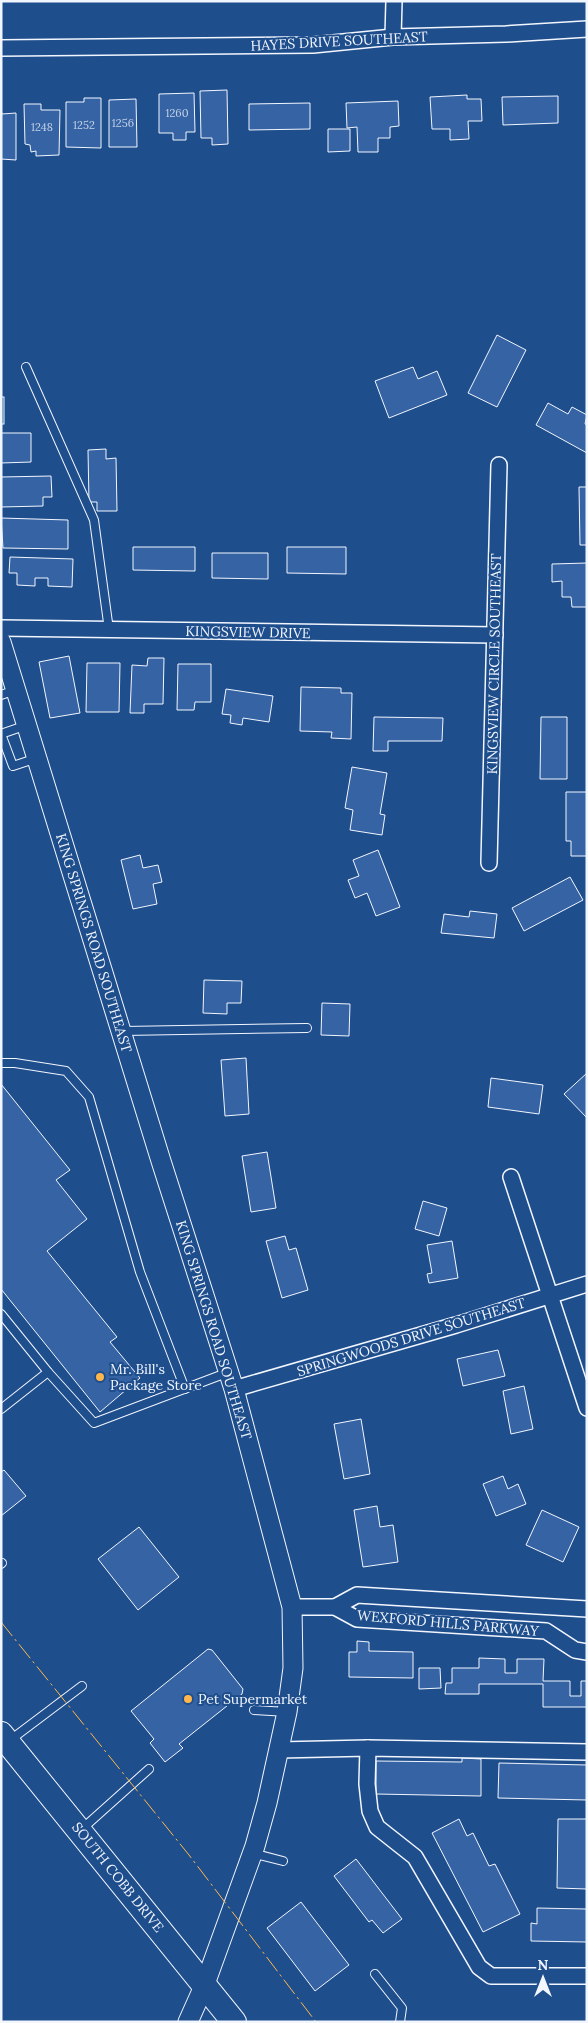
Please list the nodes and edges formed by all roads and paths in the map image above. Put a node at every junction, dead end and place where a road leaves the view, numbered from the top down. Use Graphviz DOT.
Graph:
graph roads {
  1 [pos="394,1"];
  2 [pos="587,29"];
  3 [pos="393,37"];
  4 [pos="1,48"];
  5 [pos="26,367"];
  6 [pos="499,465"];
  7 [pos="1,628"];
  8 [pos="109,630"];
  9 [pos="495,635"];
  10 [pos="3,653"];
  11 [pos="9,692"];
  12 [pos="27,725"];
  13 [pos="1,734"];
  14 [pos="37,758"];
  15 [pos="489,863"];
  16 [pos="307,1028"];
  17 [pos="121,1031"];
  18 [pos="1,1063"];
  19 [pos="510,1177"];
  20 [pos="587,1284"];
  21 [pos="550,1295"];
  22 [pos="1,1314"];
  23 [pos="48,1372"];
  24 [pos="232,1381"];
  25 [pos="185,1389"];
  26 [pos="587,1408"];
  27 [pos="1,1409"];
  28 [pos="469,1602"];
  29 [pos="292,1608"];
  30 [pos="335,1608"];
  31 [pos="587,1609"];
  32 [pos="468,1626"];
  33 [pos="587,1652"];
  34 [pos="82,1686"];
  35 [pos="254,1710"];
  36 [pos="287,1712"];
  37 [pos="4,1738"];
  38 [pos="368,1748"];
  39 [pos="279,1750"];
  40 [pos="587,1752"];
  41 [pos="149,1769"];
  42 [pos="80,1831"];
  43 [pos="252,1853"];
  44 [pos="283,1861"];
  45 [pos="375,1974"];
  46 [pos="587,1976"];
  47 [pos="206,1984"];
  48 [pos="188,2022"];
  49 [pos="234,2022"];
  50 [pos="400,2022"];
  1 -- 3 [label="street"];
  2 -- 3 [label="street, HAYES DRIVE SOUTHEAST"];
  3 -- 4 [label="street, HAYES DRIVE SOUTHEAST"];
  5 -- 8 [label="lane"];
  6 -- 9 [label="street, KINGSVIEW CIRCLE SOUTHEAST"];
  7 -- 8 [label="street, KINGSVIEW DRIVE"];
  8 -- 9 [label="street, KINGSVIEW DRIVE"];
  9 -- 15 [label="street, KINGSVIEW CIRCLE SOUTHEAST"];
  10 -- 11 [label="street, KING SPRINGS ROAD SOUTHEAST"];
  11 -- 12 [label="street, KING SPRINGS ROAD SOUTHEAST"];
  12 -- 13 [label="lane"];
  12 -- 14 [label="street, KING SPRINGS ROAD SOUTHEAST"];
  13 -- 14 [label="lane"];
  14 -- 17 [label="street, KING SPRINGS ROAD SOUTHEAST"];
  16 -- 17 [label="lane"];
  17 -- 24 [label="street, KING SPRINGS ROAD SOUTHEAST"];
  18 -- 25 [label="lane"];
  19 -- 21 [label="street"];
  20 -- 21 [label="street, SPRINGWOODS DRIVE SOUTHEAST"];
  21 -- 24 [label="street, SPRINGWOODS DRIVE SOUTHEAST"];
  21 -- 26 [label="street"];
  22 -- 23 [label="lane"];
  23 -- 25 [label="lane"];
  23 -- 27 [label="lane"];
  24 -- 25 [label="lane"];
  24 -- 29 [label="street, KING SPRINGS ROAD SOUTHEAST"];
  28 -- 30 [label="street, WEXFORD HILLS PARKWAY"];
  28 -- 31 [label="street, WEXFORD HILLS PARKWAY"];
  28 -- 32 [label="street"];
  29 -- 30 [label="street, WEXFORD HILLS PARKWAY"];
  29 -- 36 [label="street, KING SPRINGS ROAD SOUTHEAST"];
  30 -- 32 [label="street, WEXFORD HILLS PARKWAY"];
  32 -- 33 [label="street, WEXFORD HILLS PARKWAY"];
  34 -- 37 [label="lane"];
  35 -- 36 [label="lane"];
  36 -- 39 [label="street, KING SPRINGS ROAD SOUTHEAST"];
  37 -- 42 [label="main road, SOUTH COBB DRIVE"];
  38 -- 39 [label="street"];
  38 -- 40 [label="street"];
  38 -- 46 [label="street"];
  39 -- 43 [label="street, KING SPRINGS ROAD SOUTHEAST"];
  41 -- 42 [label="lane"];
  42 -- 47 [label="main road, SOUTH COBB DRIVE"];
  43 -- 44 [label="lane"];
  43 -- 47 [label="street, KING SPRINGS ROAD SOUTHEAST"];
  45 -- 50 [label="lane"];
  47 -- 48 [label="street, KING SPRINGS ROAD SOUTHEAST"];
  47 -- 49 [label="main road, SOUTH COBB DRIVE"];
}
